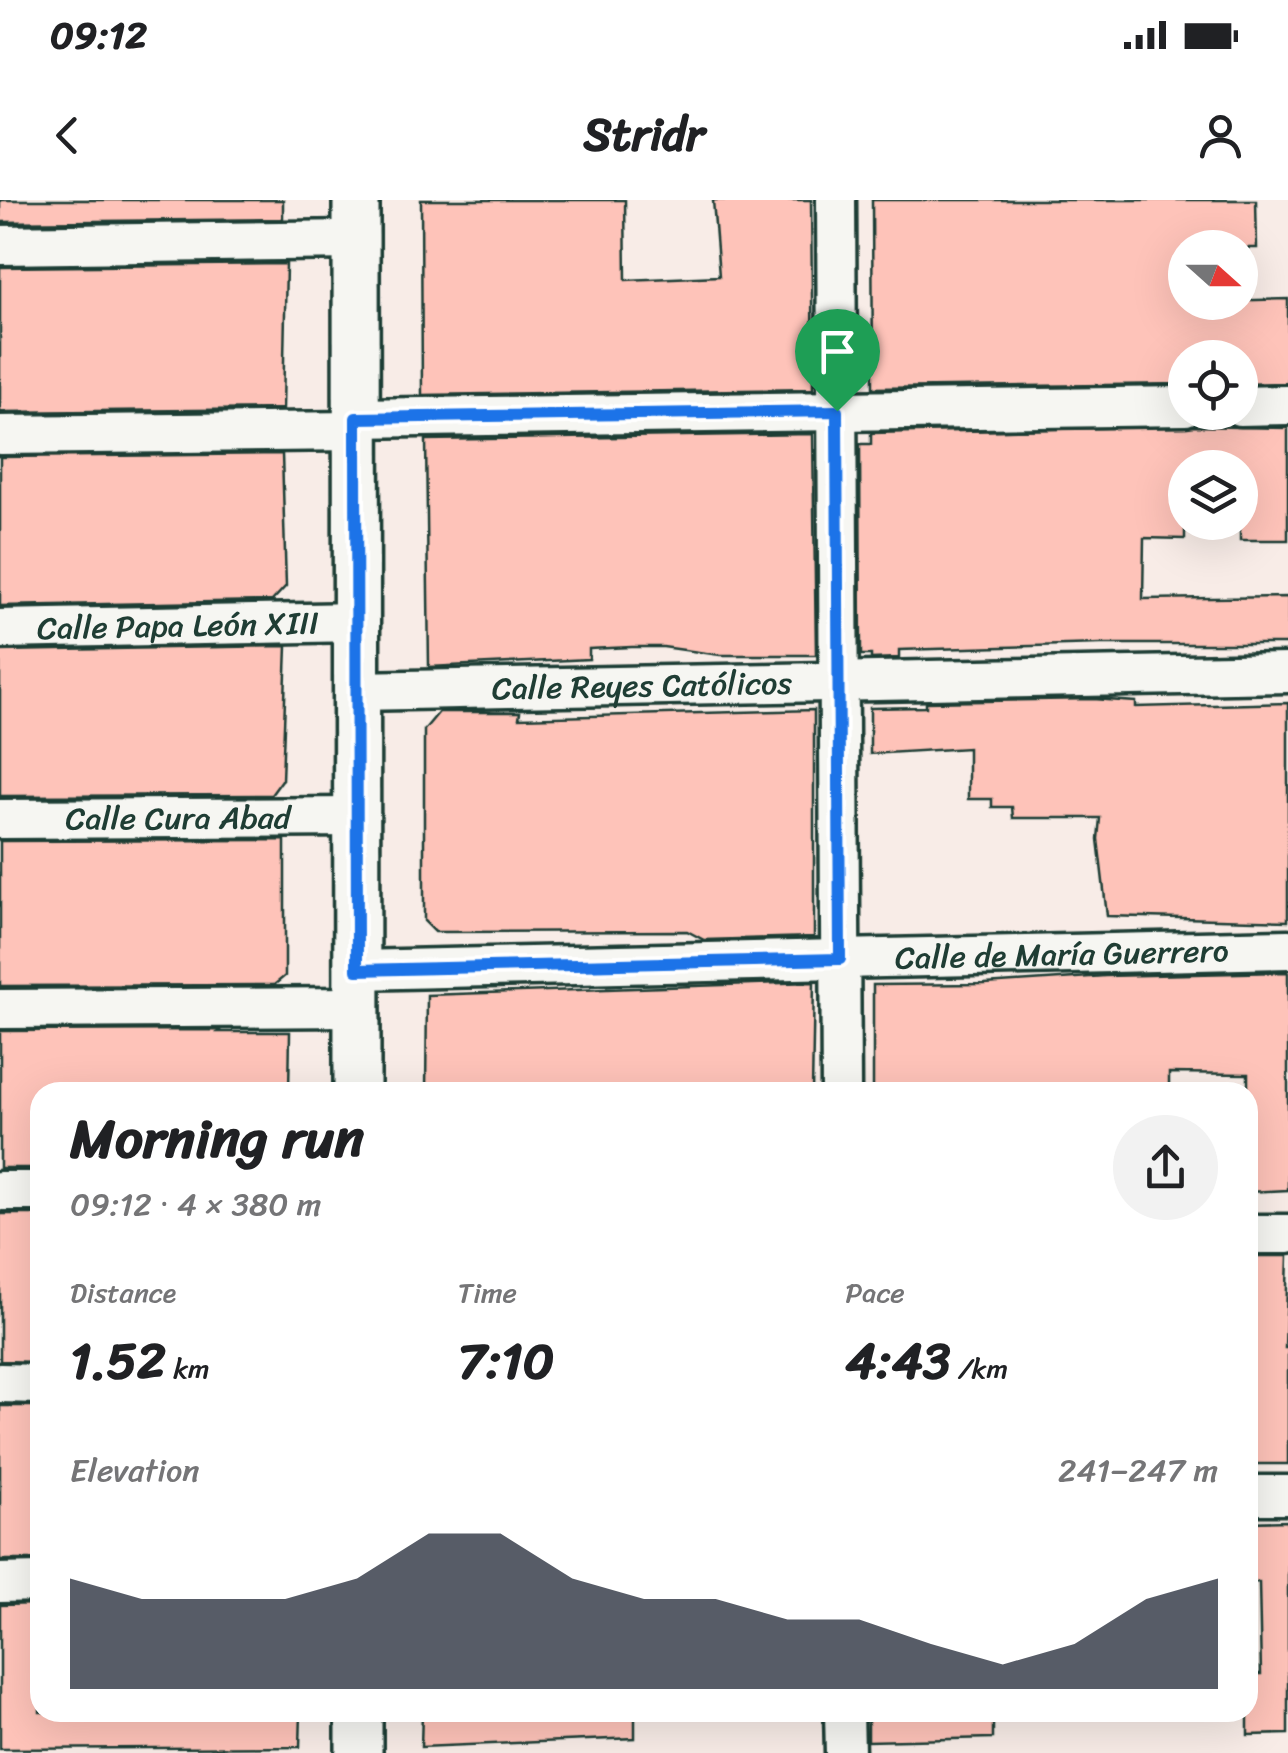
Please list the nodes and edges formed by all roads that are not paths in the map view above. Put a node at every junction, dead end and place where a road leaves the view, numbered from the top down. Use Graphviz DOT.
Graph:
graph roads {
  1 [pos="836,200"];
  2 [pos="356,220"];
  3 [pos="0,245"];
  4 [pos="1288,405"];
  5 [pos="1168,406"];
  6 [pos="1258,406"];
  7 [pos="837,411"];
  8 [pos="356,425"];
  9 [pos="0,435"];
  10 [pos="356,622"];
  11 [pos="0,629"];
  12 [pos="1288,673"];
  13 [pos="838,682"];
  14 [pos="356,691"];
  15 [pos="356,817"];
  16 [pos="0,819"];
  17 [pos="1288,948"];
  18 [pos="840,959"];
  19 [pos="357,988"];
  20 [pos="0,1009"];
  21 [pos="357,1082"];
  22 [pos="841,1082"];
  23 [pos="0,1191"];
  24 [pos="30,1192"];
  25 [pos="1258,1234"];
  26 [pos="1288,1234"];
  27 [pos="0,1383"];
  28 [pos="30,1384"];
  29 [pos="1288,1494"];
  30 [pos="1258,1495"];
  31 [pos="0,1582"];
  32 [pos="30,1582"];
  33 [pos="359,1722"];
  34 [pos="844,1722"];
  35 [pos="359,1753"];
  36 [pos="845,1753"];
  1 -- 7 [label="street"];
  2 -- 3 [label="street"];
  2 -- 8 [label="street"];
  4 -- 6 [label="street"];
  5 -- 7 [label="street"];
  7 -- 8 [label="street"];
  7 -- 13 [label="street"];
  8 -- 9 [label="street"];
  8 -- 10 [label="street"];
  10 -- 11 [label="street, Calle Papa León XIII"];
  10 -- 14 [label="street"];
  12 -- 13 [label="street, Calle Reyes Católicos"];
  13 -- 14 [label="street, Calle Reyes Católicos"];
  13 -- 18 [label="street"];
  14 -- 15 [label="street"];
  15 -- 16 [label="street, Calle Cura Abad"];
  15 -- 19 [label="street"];
  17 -- 18 [label="street, Calle de María Guerrero"];
  18 -- 19 [label="street, Calle de María Guerrero"];
  18 -- 22 [label="street"];
  19 -- 20 [label="street, Calle de María Guerrero"];
  19 -- 21 [label="street"];
  23 -- 24 [label="street"];
  25 -- 26 [label="street"];
  27 -- 28 [label="street"];
  29 -- 30 [label="street"];
  31 -- 32 [label="street"];
  33 -- 35 [label="street"];
  34 -- 36 [label="street"];
}
